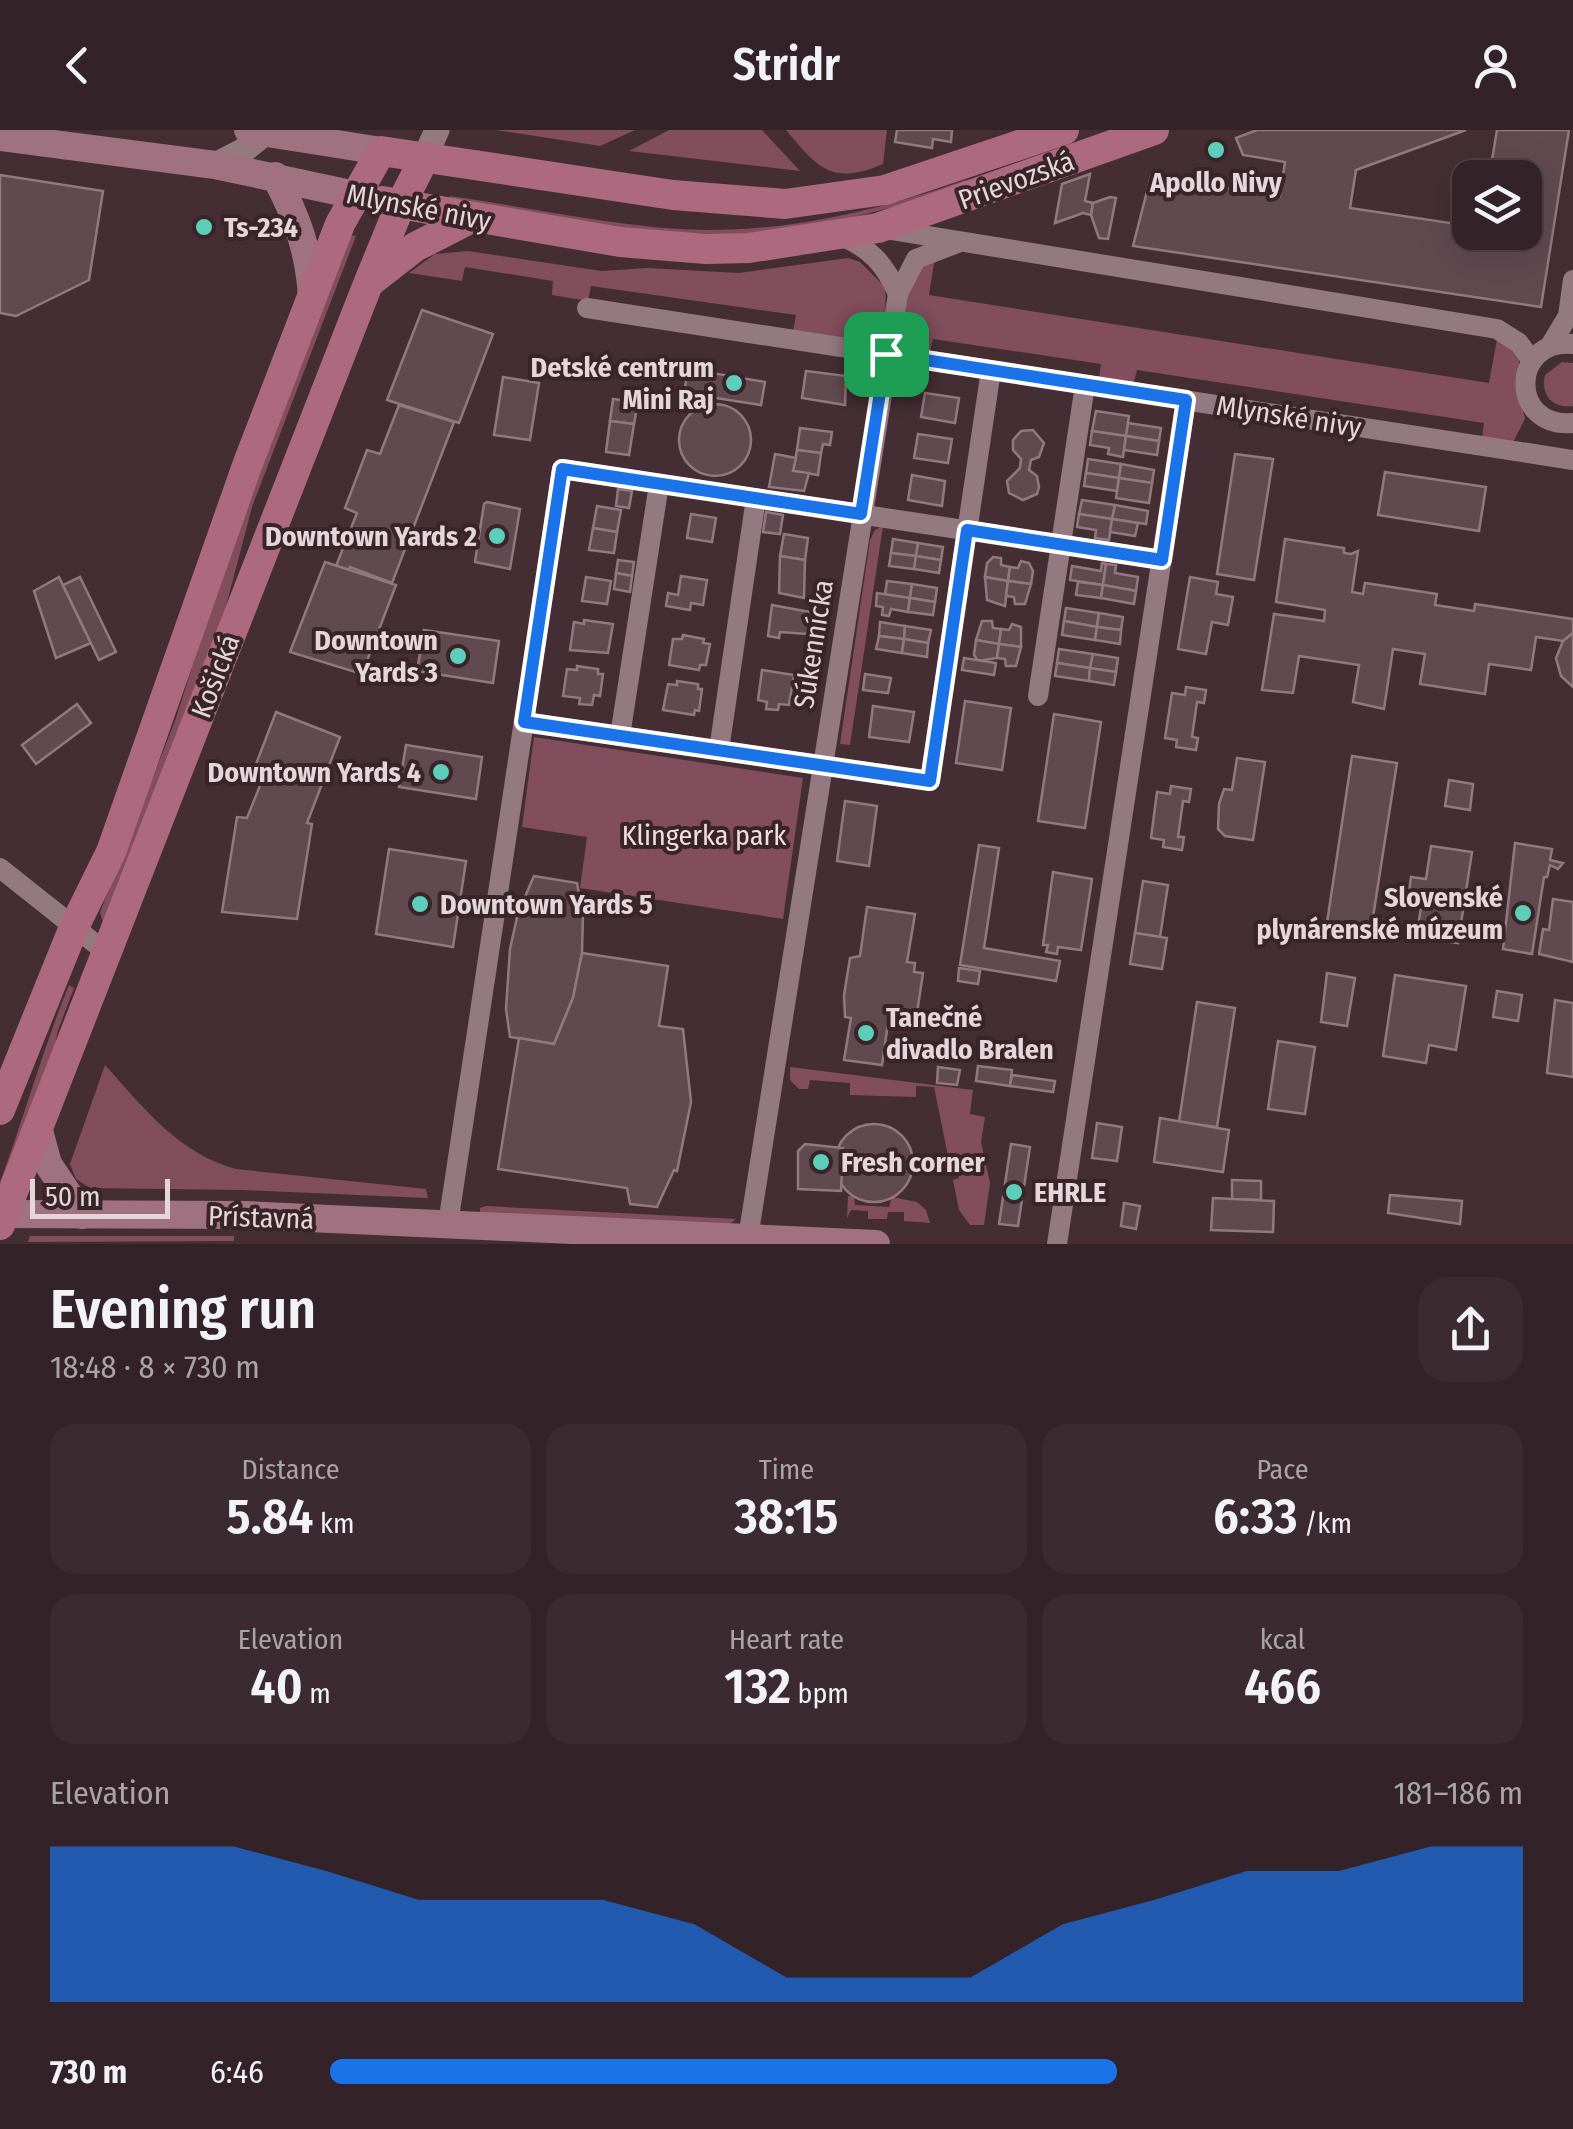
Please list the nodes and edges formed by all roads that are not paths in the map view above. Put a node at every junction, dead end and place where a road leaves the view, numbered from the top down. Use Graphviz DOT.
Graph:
graph roads {
  1 [pos="1064,130"];
  2 [pos="1154,130"];
  3 [pos="262,131"];
  4 [pos="301,134"];
  5 [pos="1029,136"];
  6 [pos="0,137"];
  7 [pos="388,141"];
  8 [pos="431,144"];
  9 [pos="215,165"];
  10 [pos="275,176"];
  11 [pos="355,194"];
  12 [pos="849,198"];
  13 [pos="400,206"];
  14 [pos="470,219"];
  15 [pos="878,228"];
  16 [pos="840,236"];
  17 [pos="960,242"];
  18 [pos="1573,280"];
  19 [pos="368,284"];
  20 [pos="898,294"];
  21 [pos="312,300"];
  22 [pos="587,308"];
  23 [pos="1570,321"];
  24 [pos="1573,344"];
  25 [pos="1550,346"];
  26 [pos="886,354"];
  27 [pos="1532,360"];
  28 [pos="991,370"];
  29 [pos="1085,385"];
  30 [pos="1186,400"];
  31 [pos="1537,412"];
  32 [pos="1567,424"];
  33 [pos="1539,454"];
  34 [pos="1573,460"];
  35 [pos="659,484"];
  36 [pos="756,498"];
  37 [pos="861,514"];
  38 [pos="967,530"];
  39 [pos="1061,545"];
  40 [pos="1162,560"];
  41 [pos="1038,696"];
  42 [pos="524,722"];
  43 [pos="620,736"];
  44 [pos="719,750"];
  45 [pos="822,765"];
  46 [pos="0,868"];
  47 [pos="74,927"];
  48 [pos="106,953"];
  49 [pos="0,1110"];
  50 [pos="38,1128"];
  51 [pos="82,1215"];
  52 [pos="1,1218"];
  53 [pos="448,1224"];
  54 [pos="748,1241"];
  55 [pos="876,1244"];
  56 [pos="1057,1244"];
  1 -- 5 [label="main road, Prievozská"];
  2 -- 15 [label="main road, Prievozská"];
  3 -- 4 [label="main road, Mlynské nivy"];
  3 -- 9 [label="street"];
  3 -- 10 [label="street"];
  4 -- 7 [label="main road, Mlynské nivy"];
  5 -- 12 [label="main road, Prievozská"];
  6 -- 9 [label="main road, Mlynské nivy"];
  7 -- 8 [label="main road, Mlynské nivy"];
  7 -- 11 [label="main road, Košická"];
  8 -- 12 [label="main road, Mlynské nivy"];
  8 -- 13 [label="main road, Košická"];
  9 -- 10 [label="main road, Mlynské nivy"];
  10 -- 11 [label="main road, Mlynské nivy"];
  10 -- 21 [label="main road"];
  11 -- 13 [label="main road, Mlynské nivy"];
  11 -- 21 [label="main road, Košická"];
  13 -- 14 [label="main road, Mlynské nivy"];
  13 -- 19 [label="main road, Košická"];
  14 -- 16 [label="main road, Mlynské nivy"];
  14 -- 19 [label="main road"];
  15 -- 16 [label="main road, Mlynské nivy"];
  15 -- 17 [label="street, Mlynské nivy"];
  16 -- 20 [label="street"];
  17 -- 20 [label="street"];
  17 -- 27 [label="street, Mlynské nivy"];
  18 -- 23 [label="street"];
  19 -- 48 [label="main road, Košická"];
  20 -- 26 [label="street"];
  21 -- 47 [label="main road, Košická"];
  22 -- 26 [label="street, Mlynské nivy"];
  23 -- 25 [label="street"];
  24 -- 25 [label="street"];
  25 -- 27 [label="street"];
  26 -- 28 [label="street, Mlynské nivy"];
  26 -- 37 [label="street, Súkennícka"];
  27 -- 31 [label="street"];
  28 -- 29 [label="street, Mlynské nivy"];
  28 -- 38 [label="street"];
  29 -- 30 [label="street, Mlynské nivy"];
  29 -- 39 [label="street"];
  30 -- 33 [label="street, Mlynské nivy"];
  30 -- 40 [label="street"];
  31 -- 32 [label="street"];
  31 -- 33 [label="street"];
  32 -- 33 [label="street"];
  33 -- 34 [label="street, Mlynské nivy"];
  35 -- 36 [label="street"];
  35 -- 42 [label="street"];
  35 -- 43 [label="street"];
  36 -- 37 [label="street"];
  36 -- 44 [label="street"];
  37 -- 38 [label="street"];
  37 -- 45 [label="street, Súkennícka"];
  38 -- 39 [label="street"];
  38 -- 45 [label="street"];
  39 -- 40 [label="street"];
  39 -- 41 [label="street"];
  40 -- 56 [label="street"];
  42 -- 43 [label="street"];
  42 -- 53 [label="street"];
  43 -- 44 [label="street"];
  44 -- 45 [label="street"];
  45 -- 54 [label="street, Súkennícka"];
  46 -- 47 [label="street"];
  47 -- 48 [label="street"];
  47 -- 49 [label="main road, Košická"];
  48 -- 50 [label="main road, Košická"];
  50 -- 51 [label="main road"];
  50 -- 52 [label="main road, Košická"];
  51 -- 52 [label="main road, Prístavná"];
  51 -- 53 [label="main road, Prístavná"];
  53 -- 54 [label="main road, Prístavná"];
  54 -- 55 [label="main road, Prístavná"];
}
